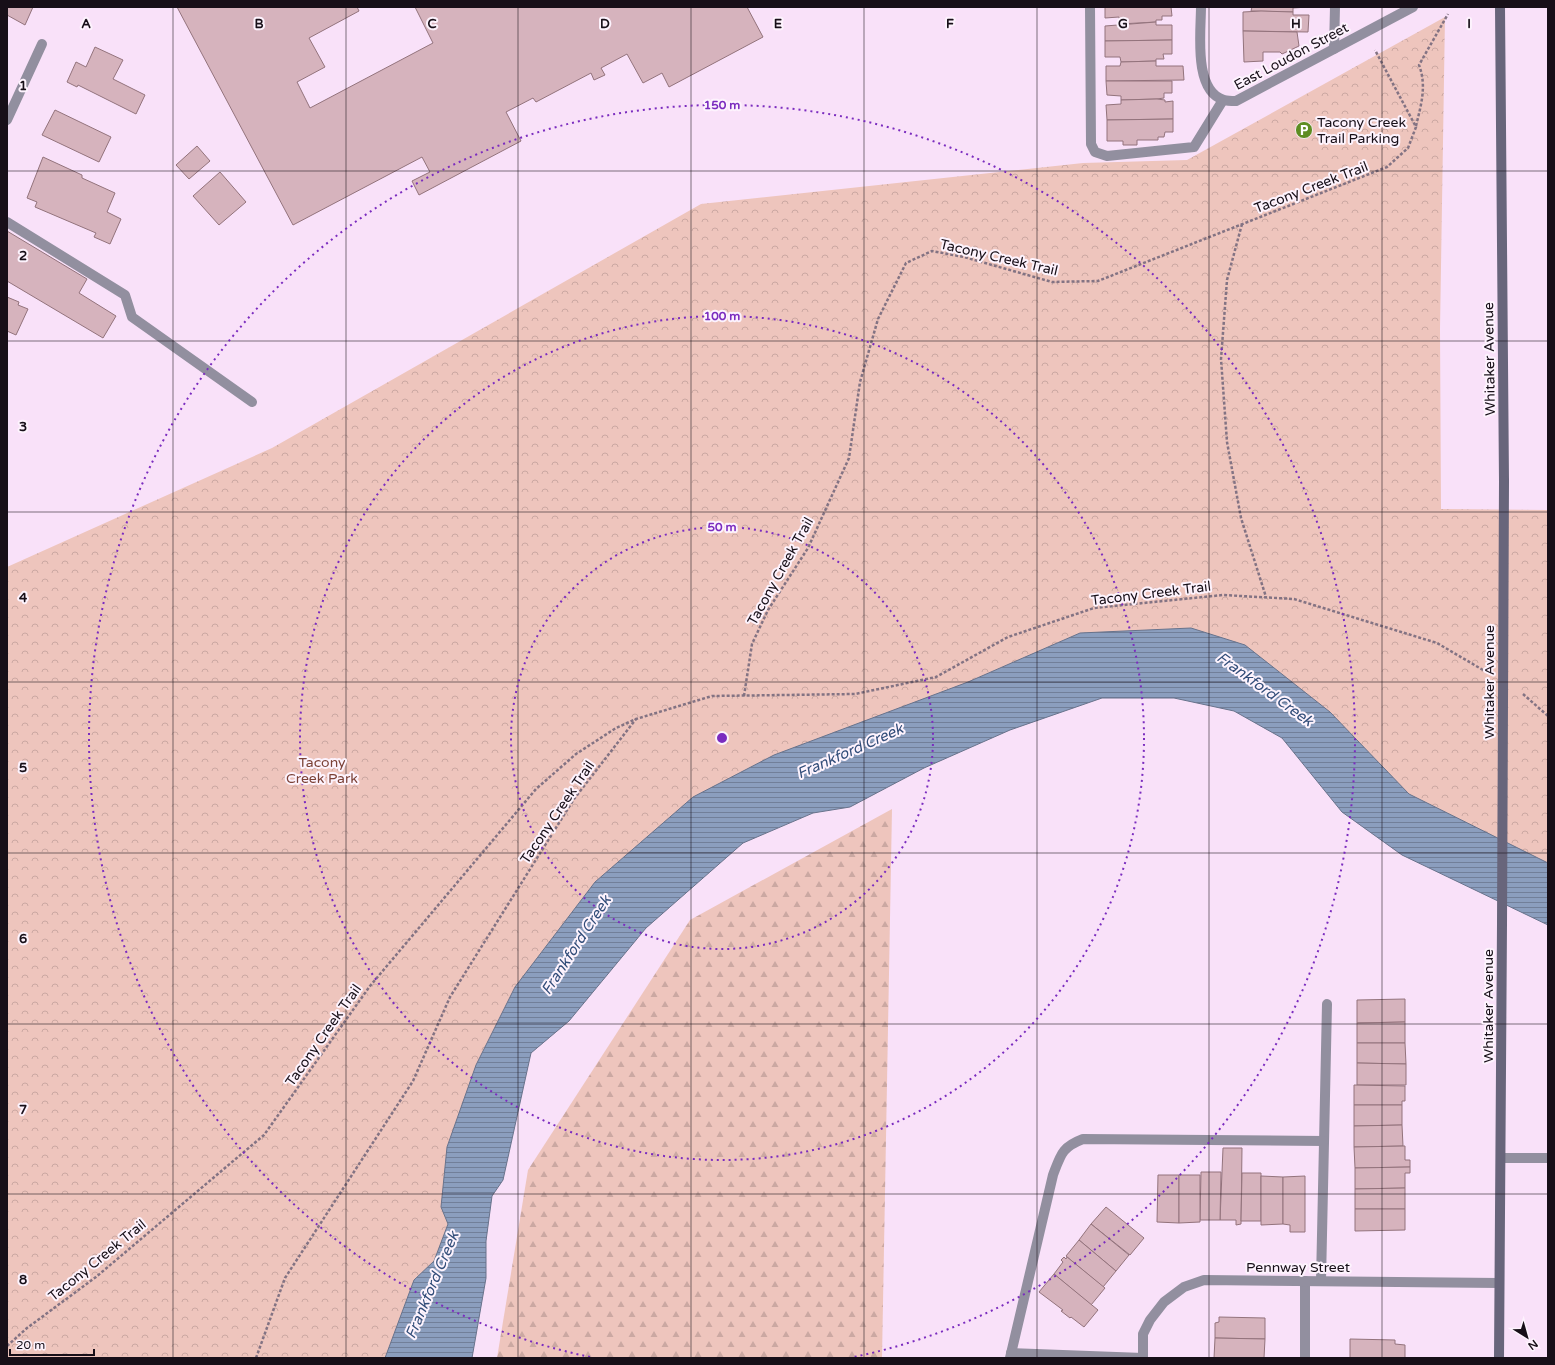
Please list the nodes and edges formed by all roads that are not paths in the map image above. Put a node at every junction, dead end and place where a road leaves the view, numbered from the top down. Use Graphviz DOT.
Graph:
graph roads {
  1 [pos="1090,7"];
  2 [pos="1201,7"];
  3 [pos="1335,7"];
  4 [pos="1413,7"];
  5 [pos="1500,7"];
  6 [pos="42,44"];
  7 [pos="1334,49"];
  8 [pos="1223,100"];
  9 [pos="7,120"];
  10 [pos="7,222"];
  11 [pos="252,402"];
  12 [pos="1327,1004"];
  13 [pos="1324,1141"];
  14 [pos="1501,1158"];
  15 [pos="1548,1158"];
  16 [pos="1306,1281"];
  17 [pos="1321,1281"];
  18 [pos="1500,1284"];
  19 [pos="1010,1356"];
  20 [pos="1143,1358"];
  21 [pos="1305,1358"];
  22 [pos="1499,1358"];
  1 -- 8 [label="street"];
  2 -- 8 [label="street"];
  3 -- 7 [label="street"];
  4 -- 7 [label="street, East Loudon Street"];
  5 -- 14 [label="main road, Whitaker Avenue, bridge"];
  6 -- 9 [label="street"];
  7 -- 8 [label="street, East Loudon Street"];
  10 -- 11 [label="street"];
  12 -- 13 [label="street"];
  13 -- 17 [label="street"];
  13 -- 19 [label="street"];
  14 -- 15 [label="street"];
  14 -- 18 [label="main road, Whitaker Avenue"];
  16 -- 17 [label="street, Pennway Street"];
  16 -- 20 [label="street, Pennway Street"];
  16 -- 21 [label="street"];
  17 -- 18 [label="street, Pennway Street"];
  18 -- 22 [label="main road, Whitaker Avenue"];
  19 -- 20 [label="street"];
}
